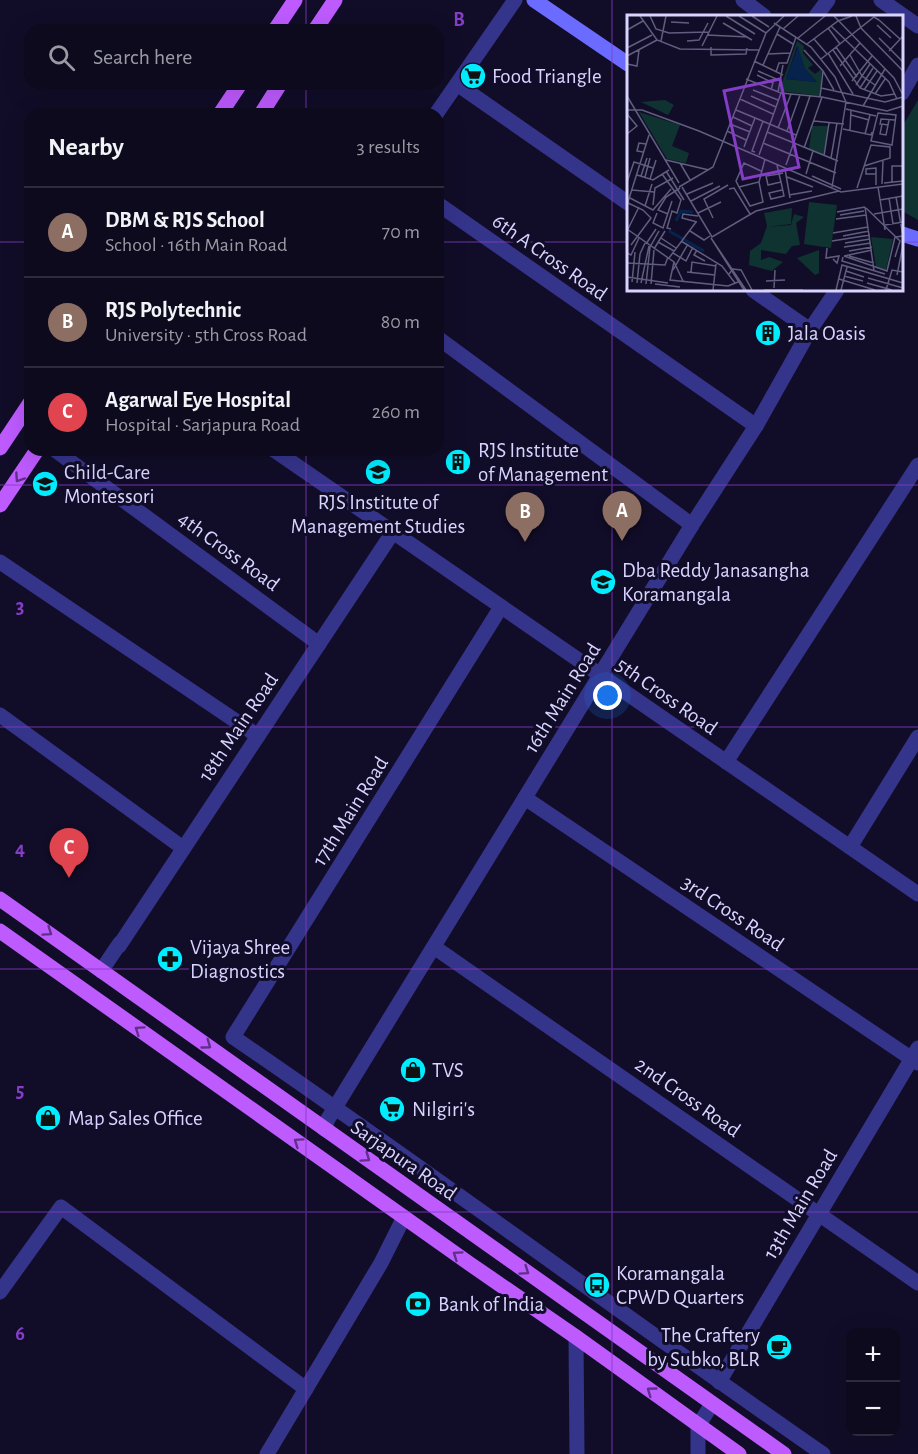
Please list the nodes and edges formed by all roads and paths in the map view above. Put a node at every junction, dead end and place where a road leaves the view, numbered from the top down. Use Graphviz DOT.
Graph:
graph roads {
  1 [pos="295,0"];
  2 [pos="334,0"];
  3 [pos="515,0"];
  4 [pos="534,0"];
  5 [pos="743,0"];
  6 [pos="828,0"];
  7 [pos="882,0"];
  8 [pos="763,15"];
  9 [pos="817,15"];
  10 [pos="903,15"];
  11 [pos="903,15"];
  12 [pos="279,24"];
  13 [pos="319,24"];
  14 [pos="918,26"];
  15 [pos="627,63"];
  16 [pos="918,65"];
  17 [pos="457,84"];
  18 [pos="236,90"];
  19 [pos="276,90"];
  20 [pos="903,91"];
  21 [pos="224,108"];
  22 [pos="265,108"];
  23 [pos="440,108"];
  24 [pos="627,202"];
  25 [pos="444,208"];
  26 [pos="903,234"];
  27 [pos="918,239"];
  28 [pos="754,291"];
  29 [pos="836,291"];
  30 [pos="810,330"];
  31 [pos="444,342"];
  32 [pos="24,412"];
  33 [pos="756,426"];
  34 [pos="0,448"];
  35 [pos="33,456"];
  36 [pos="64,456"];
  37 [pos="283,456"];
  38 [pos="918,465"];
  39 [pos="0,505"];
  40 [pos="692,525"];
  41 [pos="393,532"];
  42 [pos="0,562"];
  43 [pos="501,607"];
  44 [pos="319,644"];
  45 [pos="601,675"];
  46 [pos="0,715"];
  47 [pos="258,736"];
  48 [pos="918,737"];
  49 [pos="726,762"];
  50 [pos="525,798"];
  51 [pos="183,848"];
  52 [pos="849,848"];
  53 [pos="918,894"];
  54 [pos="0,898"];
  55 [pos="0,931"];
  56 [pos="434,946"];
  57 [pos="101,971"];
  58 [pos="233,1037"];
  59 [pos="916,1056"];
  60 [pos="336,1107"];
  61 [pos="324,1129"];
  62 [pos="819,1214"];
  63 [pos="404,1217"];
  64 [pos="918,1282"];
  65 [pos="0,1292"];
  66 [pos="576,1337"];
  67 [pos="719,1382"];
  68 [pos="306,1389"];
  69 [pos="712,1404"];
  70 [pos="698,1426"];
  71 [pos="267,1454"];
  72 [pos="577,1454"];
  73 [pos="698,1454"];
  74 [pos="739,1454"];
  75 [pos="784,1454"];
  76 [pos="823,1454"];
  1 -- 12 [label="main road"];
  2 -- 13 [label="main road"];
  3 -- 17 [label="street"];
  4 -- 15 [label="street"];
  5 -- 8 [label="street"];
  6 -- 9 [label="street"];
  7 -- 10 [label="street"];
  11 -- 14 [label="street"];
  16 -- 20 [label="street"];
  17 -- 23 [label="street"];
  17 -- 24 [label="street"];
  18 -- 21 [label="main road"];
  19 -- 22 [label="main road"];
  25 -- 33 [label="street, 6th A Cross Road"];
  26 -- 27 [label="street"];
  28 -- 30 [label="street"];
  29 -- 30 [label="street, 16th Main Road"];
  30 -- 33 [label="street, 16th Main Road"];
  31 -- 40 [label="street"];
  32 -- 34 [label="main road"];
  33 -- 40 [label="street, 16th Main Road"];
  35 -- 39 [label="main road, one-way"];
  36 -- 44 [label="street, 4th Cross Road"];
  37 -- 41 [label="street, 5th Cross Road"];
  38 -- 49 [label="street"];
  40 -- 45 [label="street, 16th Main Road"];
  41 -- 43 [label="street, 5th Cross Road"];
  41 -- 44 [label="street, 18th Main Road"];
  42 -- 47 [label="street"];
  43 -- 45 [label="street, 5th Cross Road"];
  43 -- 58 [label="street, 17th Main Road"];
  44 -- 47 [label="street, 18th Main Road"];
  45 -- 49 [label="street, 5th Cross Road"];
  45 -- 50 [label="street, 16th Main Road"];
  46 -- 51 [label="street"];
  47 -- 51 [label="street, 18th Main Road"];
  48 -- 52 [label="street"];
  49 -- 52 [label="street, 5th Cross Road"];
  50 -- 56 [label="street, 16th Main Road"];
  50 -- 59 [label="street, 3rd Cross Road"];
  51 -- 57 [label="street, 18th Main Road"];
  52 -- 53 [label="street, 5th Cross Road"];
  54 -- 57 [label="main road, Sarjapura Road, one-way"];
  63 -- 55 [label="main road, one-way"];
  56 -- 60 [label="street, 16th Main Road"];
  56 -- 62 [label="street, 2nd Cross Road"];
  57 -- 61 [label="main road, Sarjapura Road, one-way"];
  58 -- 60 [label="street, Sarjapura Road"];
  59 -- 62 [label="street, 13th Main Road"];
  60 -- 61 [label="street, 16th Main Road"];
  60 -- 67 [label="street, Sarjapura Road"];
  61 -- 69 [label="main road, Sarjapura Road, one-way"];
  62 -- 64 [label="street, 2nd Cross Road"];
  62 -- 67 [label="street, 13th Main Road"];
  66 -- 63 [label="main road, one-way"];
  63 -- 68 [label="street"];
  65 -- 68 [label="street"];
  70 -- 66 [label="main road, one-way"];
  66 -- 72 [label="street"];
  67 -- 76 [label="street, Sarjapura Road"];
  68 -- 71 [label="street"];
  69 -- 70 [label="street"];
  69 -- 75 [label="main road, Sarjapura Road"];
  70 -- 73 [label="street"];
  70 -- 74 [label="main road"];
}
